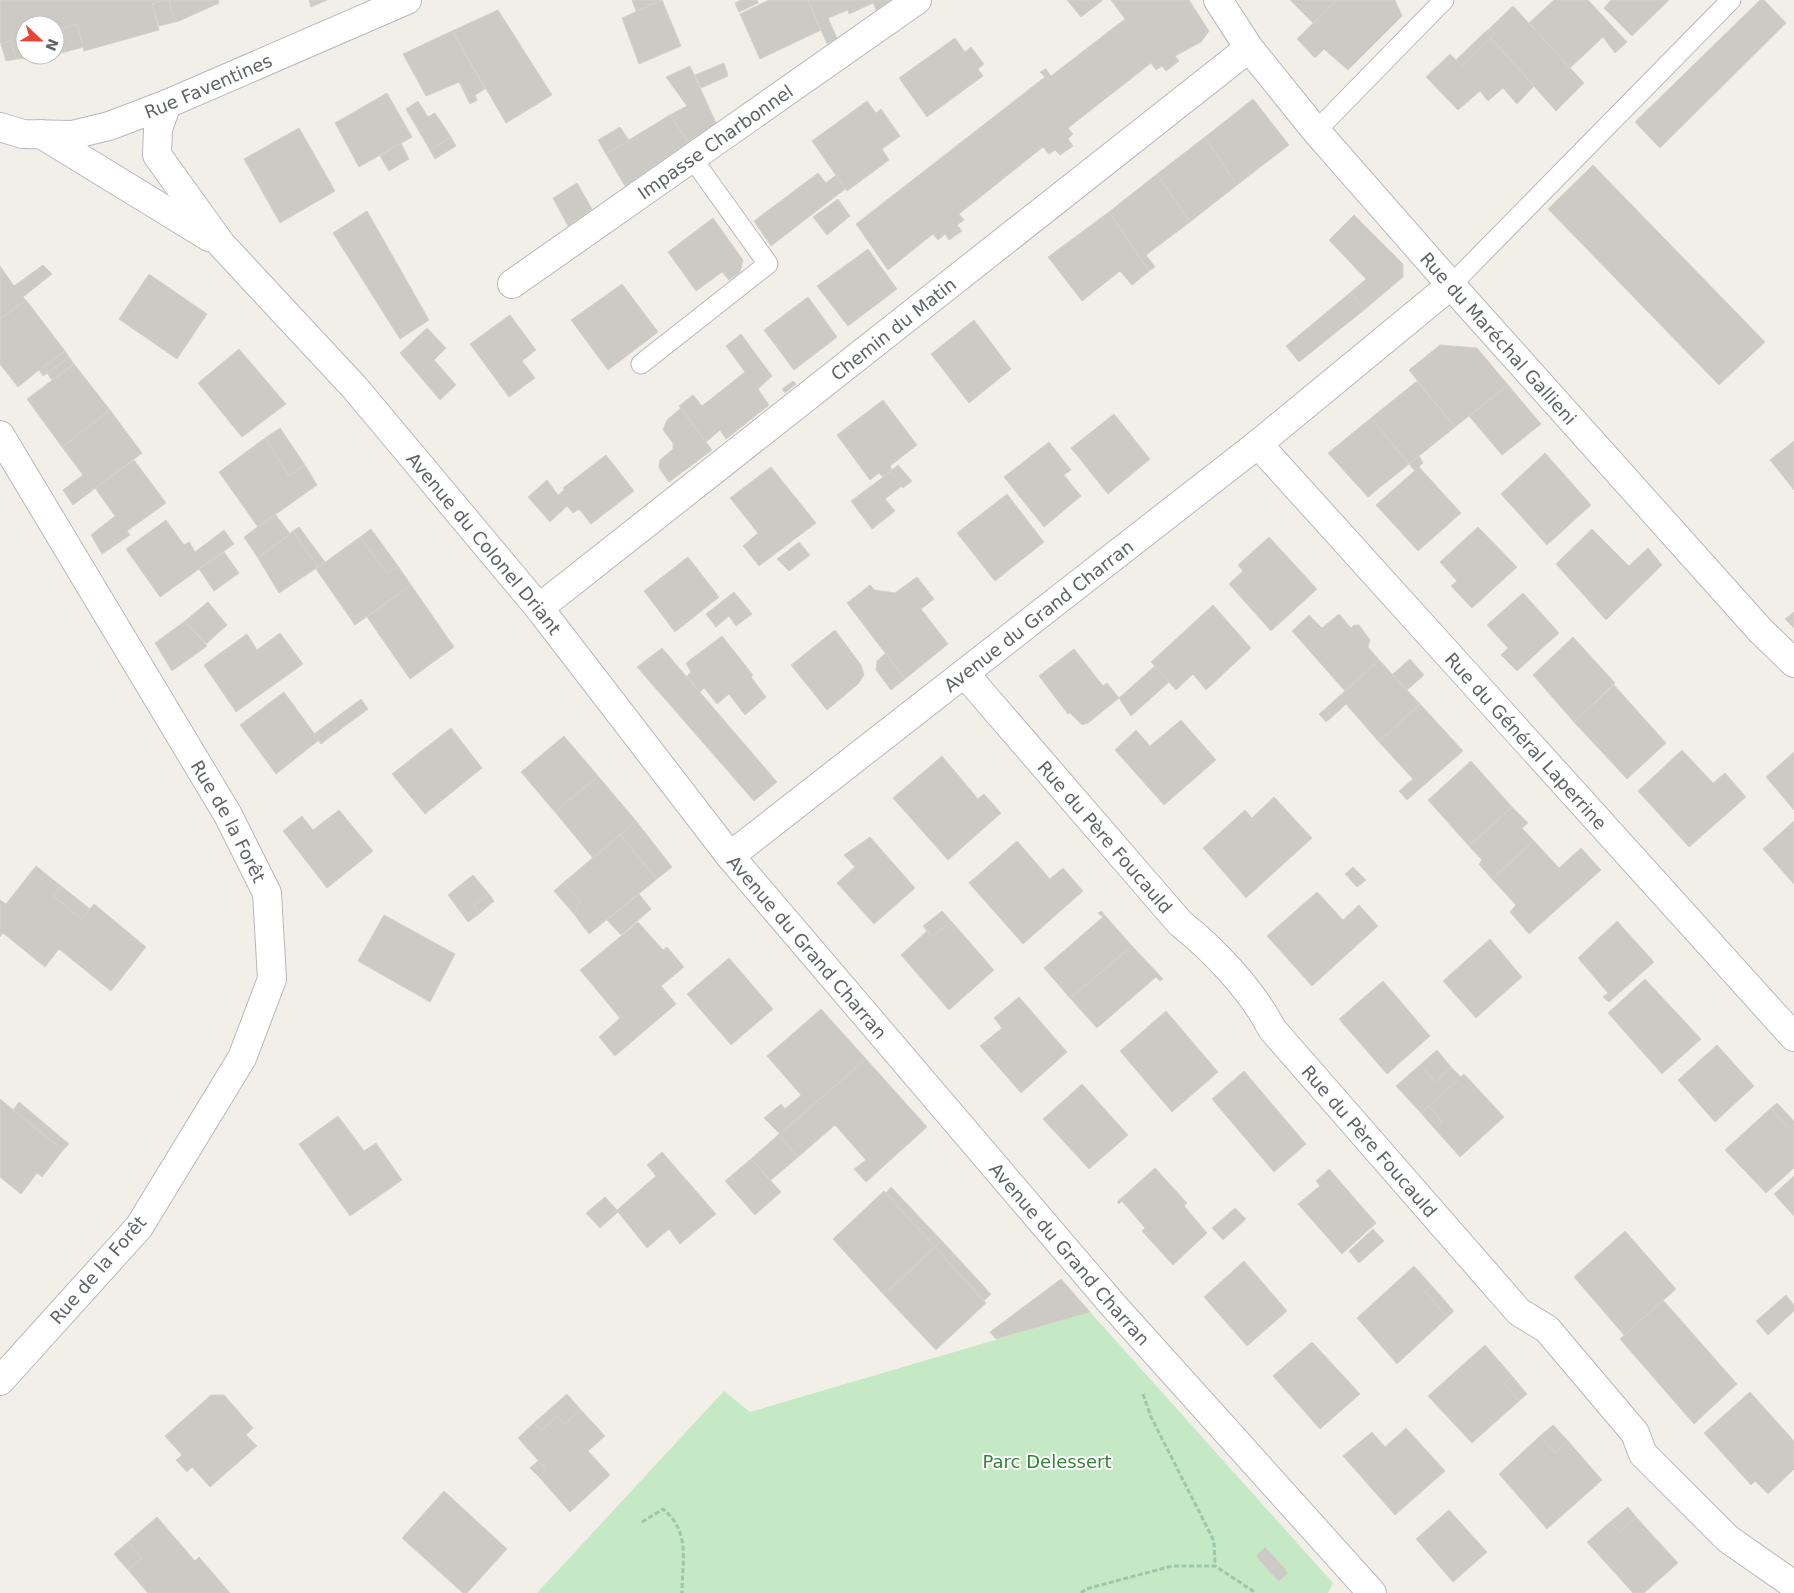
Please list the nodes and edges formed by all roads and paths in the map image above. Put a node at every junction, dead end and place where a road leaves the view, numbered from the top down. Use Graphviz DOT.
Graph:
graph roads {
  1 [pos="408,0"];
  2 [pos="916,0"];
  3 [pos="1218,0"];
  4 [pos="1444,0"];
  5 [pos="1731,0"];
  6 [pos="1249,48"];
  7 [pos="168,104"];
  8 [pos="0,127"];
  9 [pos="1316,131"];
  10 [pos="41,134"];
  11 [pos="692,158"];
  12 [pos="222,244"];
  13 [pos="512,284"];
  14 [pos="1451,285"];
  15 [pos="641,364"];
  16 [pos="0,435"];
  17 [pos="1258,444"];
  18 [pos="539,608"];
  19 [pos="1794,663"];
  20 [pos="965,674"];
  21 [pos="730,856"];
  22 [pos="1794,1037"];
  23 [pos="0,1382"];
  24 [pos="1141,1390"];
  25 [pos="642,1522"];
  26 [pos="1215,1566"];
  27 [pos="1794,1585"];
  28 [pos="682,1593"];
  29 [pos="1081,1593"];
  30 [pos="1256,1593"];
  31 [pos="1372,1593"];
  1 -- 7 [label="street, Rue Faventines"];
  2 -- 11 [label="street, Impasse Charbonnel"];
  3 -- 6 [label="street, Rue du Maréchal Gallieni"];
  4 -- 9 [label="lane"];
  5 -- 14 [label="lane"];
  6 -- 9 [label="street, Rue du Maréchal Gallieni"];
  6 -- 18 [label="street, Chemin du Matin"];
  7 -- 10 [label="street, Rue Faventines"];
  7 -- 12 [label="street, Avenue du Colonel Driant"];
  8 -- 10 [label="street, Rue Faventines"];
  9 -- 14 [label="street, Rue du Maréchal Gallieni"];
  10 -- 12 [label="street, Avenue du Colonel Driant"];
  11 -- 13 [label="street, Impasse Charbonnel"];
  11 -- 15 [label="lane"];
  12 -- 18 [label="street, Avenue du Colonel Driant"];
  14 -- 17 [label="street, Avenue du Grand Charran"];
  14 -- 19 [label="street, Rue du Maréchal Gallieni"];
  16 -- 23 [label="street, Rue de la Forêt"];
  17 -- 20 [label="street, Avenue du Grand Charran"];
  17 -- 22 [label="street, Rue du Général Laperrine"];
  18 -- 21 [label="street, Avenue du Colonel Driant"];
  20 -- 21 [label="street, Avenue du Grand Charran"];
  20 -- 27 [label="street, Rue du Père Foucauld"];
  21 -- 31 [label="street, Avenue du Grand Charran"];
  24 -- 26 [label="path"];
  25 -- 28 [label="path"];
  26 -- 29 [label="path"];
  26 -- 30 [label="path"];
}
